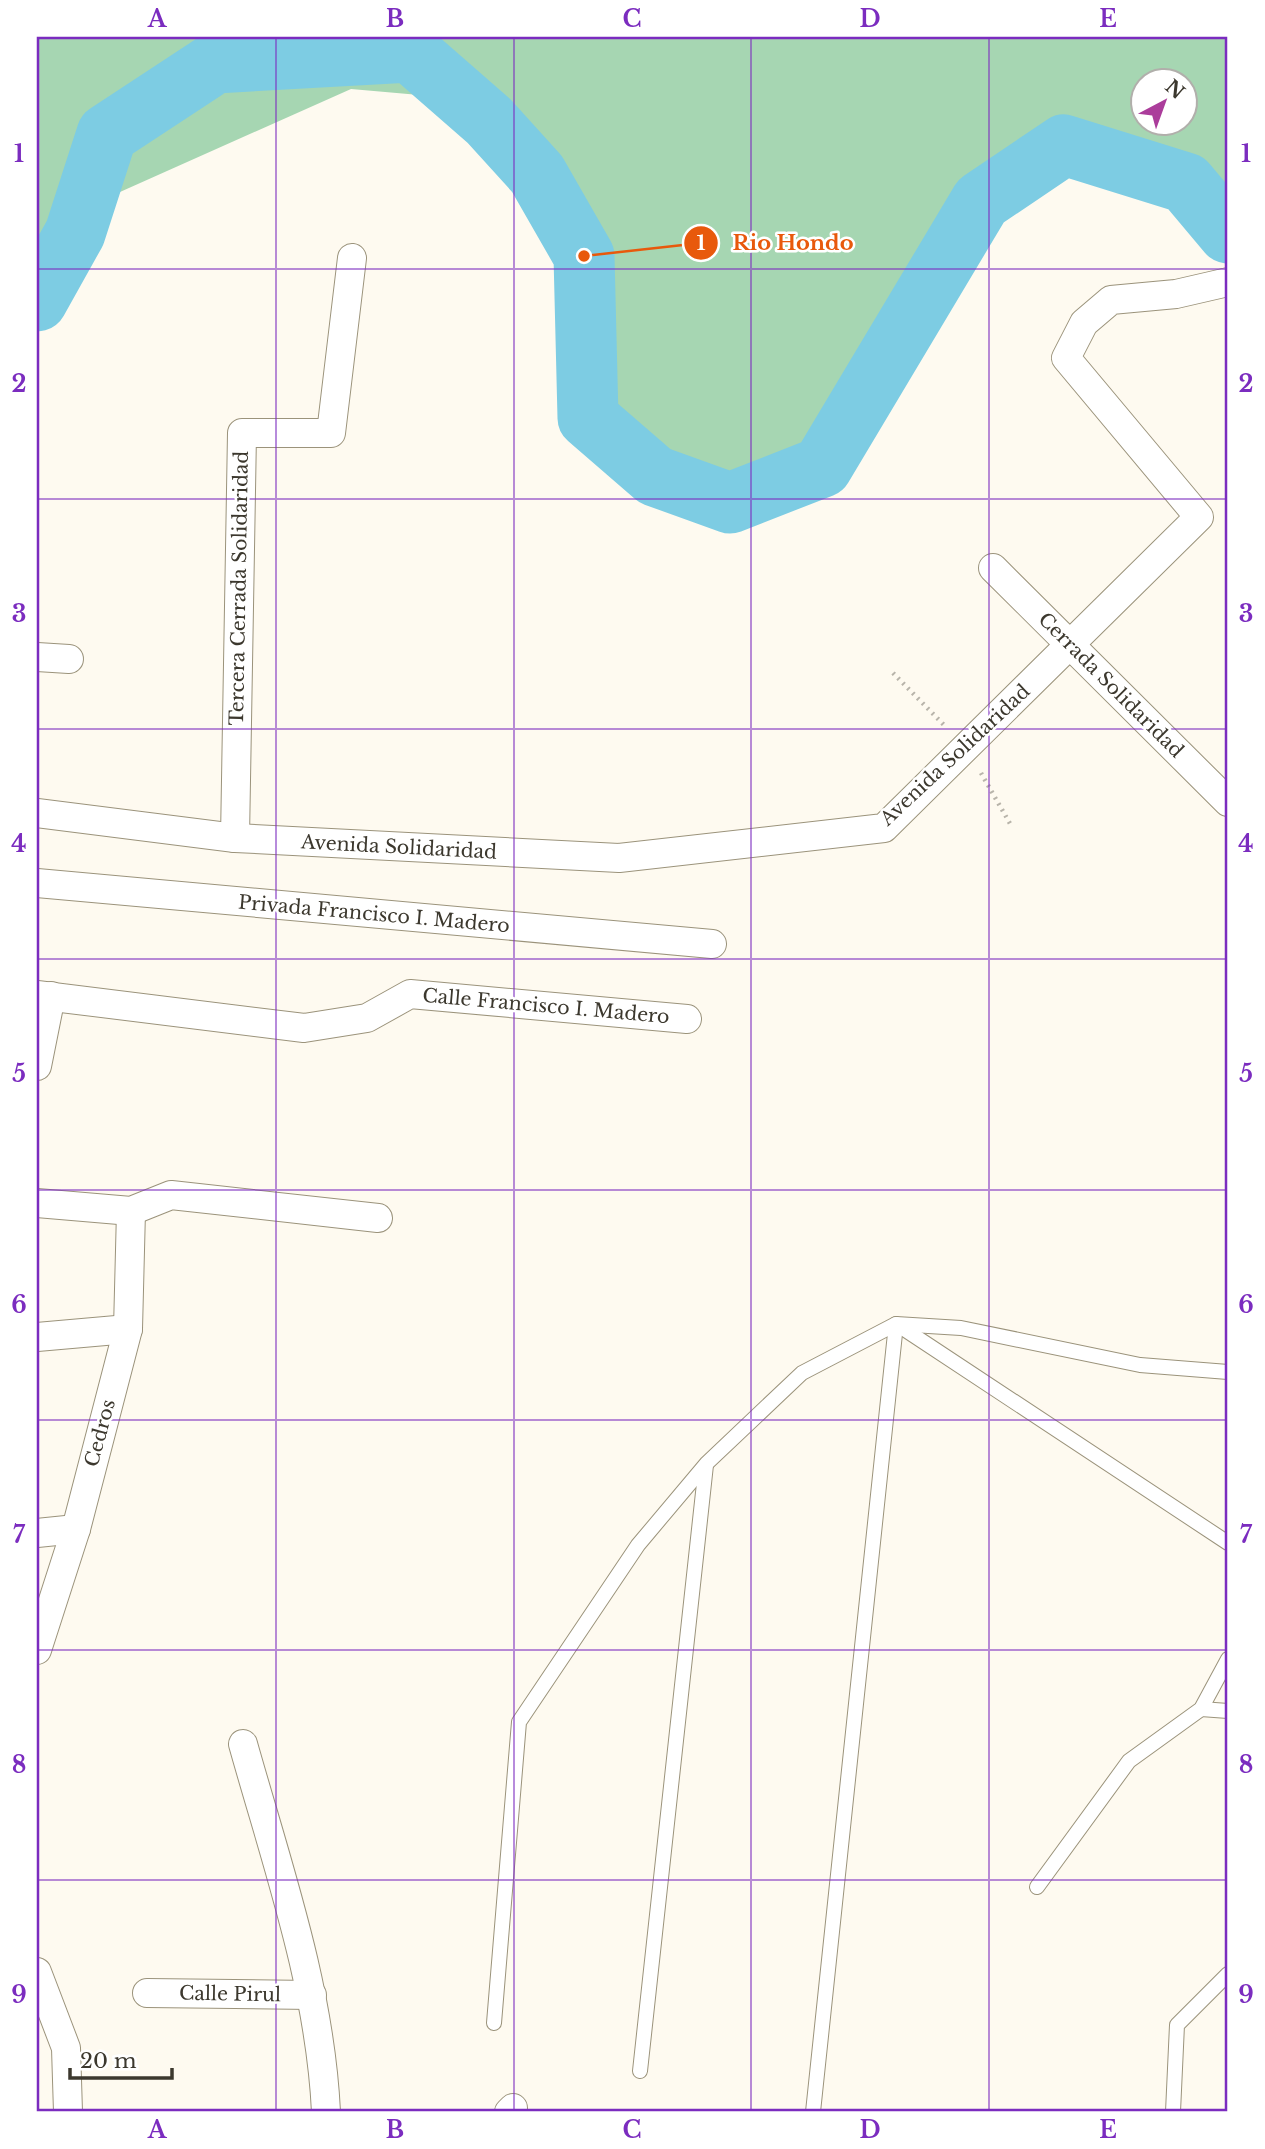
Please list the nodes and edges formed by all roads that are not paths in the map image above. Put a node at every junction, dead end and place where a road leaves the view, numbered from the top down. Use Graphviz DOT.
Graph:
graph roads {
  1 [pos="352,258"];
  2 [pos="1228,282"];
  3 [pos="993,568"];
  4 [pos="1070,645"];
  5 [pos="37,657"];
  6 [pos="69,659"];
  7 [pos="1228,802"];
  8 [pos="37,813"];
  9 [pos="234,838"];
  10 [pos="37,883"];
  11 [pos="712,944"];
  12 [pos="44,996"];
  13 [pos="687,1018"];
  14 [pos="37,1066"];
  15 [pos="37,1203"];
  16 [pos="131,1211"];
  17 [pos="378,1218"];
  18 [pos="897,1324"];
  19 [pos="128,1329"];
  20 [pos="37,1337"];
  21 [pos="1228,1372"];
  22 [pos="706,1463"];
  23 [pos="76,1528"];
  24 [pos="37,1533"];
  25 [pos="1228,1543"];
  26 [pos="37,1650"];
  27 [pos="1228,1659"];
  28 [pos="1201,1709"];
  29 [pos="1228,1711"];
  30 [pos="243,1744"];
  31 [pos="1037,1887"];
  32 [pos="37,1972"];
  33 [pos="1228,1974"];
  34 [pos="147,1993"];
  35 [pos="312,1995"];
  36 [pos="494,2024"];
  37 [pos="640,2071"];
  38 [pos="68,2112"];
  39 [pos="326,2112"];
  40 [pos="813,2112"];
  41 [pos="1173,2112"];
  1 -- 9 [label="street, Tercera Cerrada Solidaridad"];
  2 -- 4 [label="street, Avenida Solidaridad"];
  3 -- 4 [label="street, Cerrada Solidaridad"];
  4 -- 7 [label="street, Cerrada Solidaridad"];
  4 -- 9 [label="street, Avenida Solidaridad"];
  5 -- 6 [label="street"];
  8 -- 9 [label="street, Avenida Solidaridad"];
  10 -- 11 [label="street, Privada Francisco I. Madero"];
  12 -- 13 [label="street, Calle Francisco I. Madero"];
  12 -- 14 [label="street"];
  15 -- 16 [label="street"];
  16 -- 17 [label="street"];
  16 -- 19 [label="street, Cedros"];
  18 -- 21 [label="lane"];
  18 -- 22 [label="lane"];
  18 -- 25 [label="lane"];
  18 -- 40 [label="lane"];
  19 -- 20 [label="street"];
  19 -- 23 [label="street, Cedros"];
  22 -- 36 [label="lane"];
  22 -- 37 [label="lane"];
  23 -- 24 [label="street"];
  23 -- 26 [label="street, Cedros"];
  27 -- 28 [label="lane"];
  28 -- 29 [label="lane"];
  28 -- 31 [label="lane"];
  30 -- 35 [label="street"];
  32 -- 38 [label="street"];
  33 -- 41 [label="lane"];
  34 -- 35 [label="street, Calle Pirul"];
  35 -- 39 [label="street"];
}
